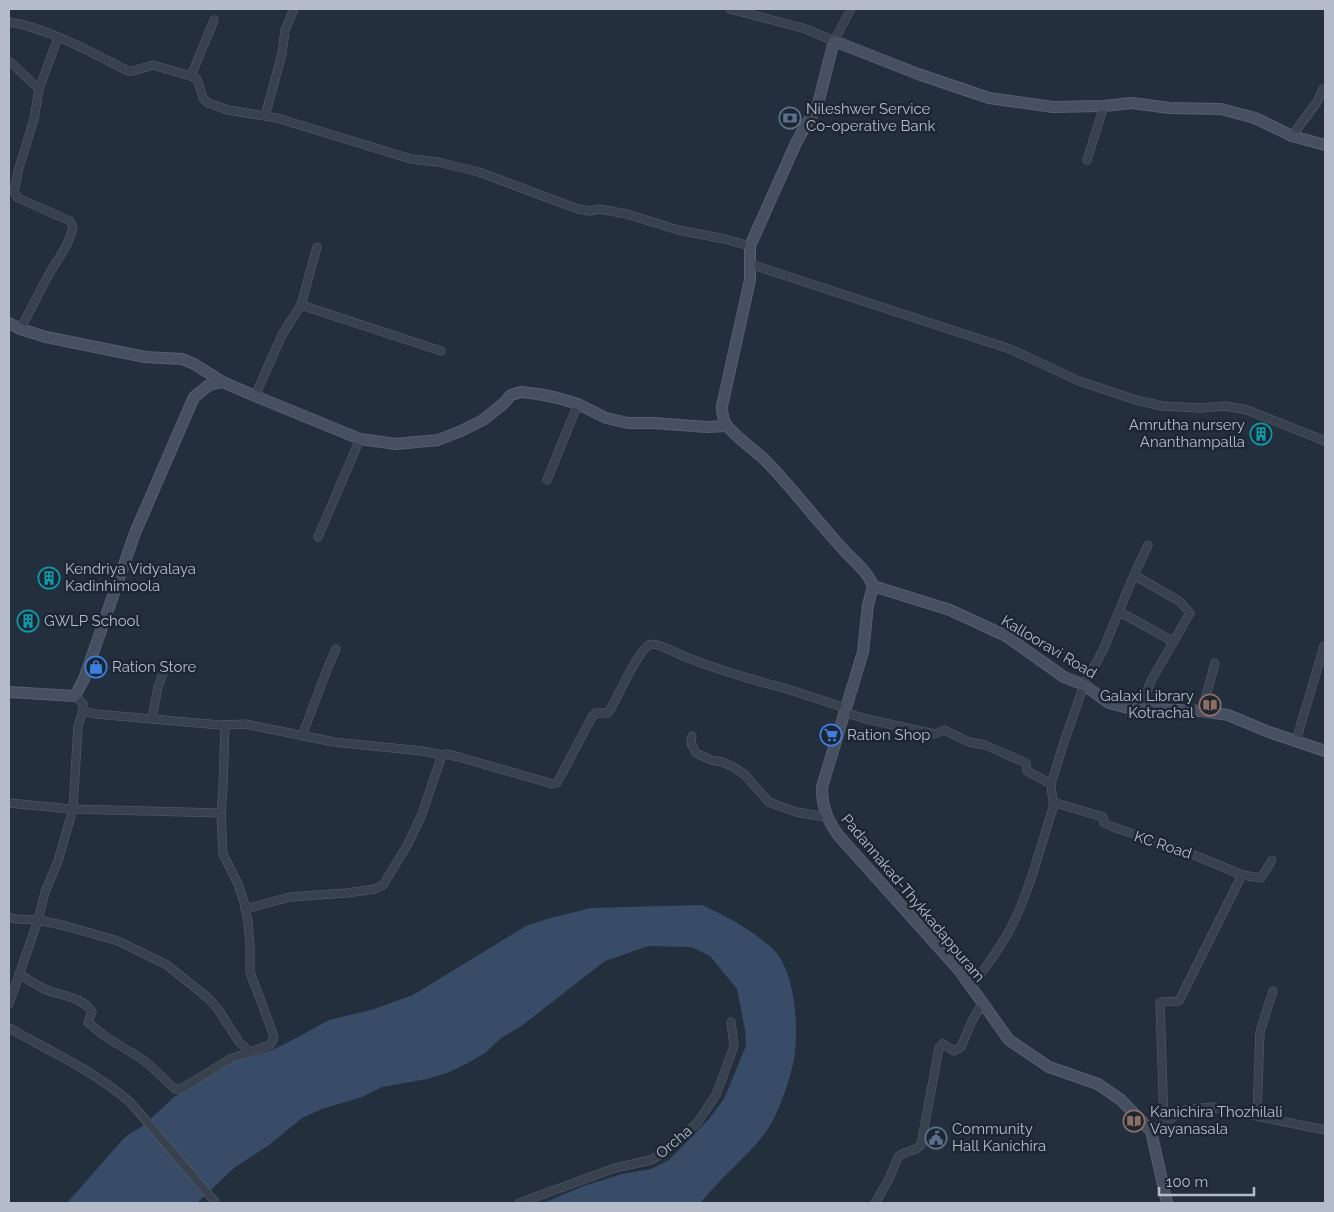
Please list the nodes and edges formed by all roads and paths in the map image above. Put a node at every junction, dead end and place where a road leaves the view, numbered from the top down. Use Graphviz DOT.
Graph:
graph roads {
  1 [pos="294,9"];
  2 [pos="730,9"];
  3 [pos="852,9"];
  4 [pos="214,20"];
  5 [pos="9,22"];
  6 [pos="58,38"];
  7 [pos="834,41"];
  8 [pos="9,61"];
  9 [pos="192,76"];
  10 [pos="39,89"];
  11 [pos="1323,89"];
  12 [pos="1104,106"];
  13 [pos="265,116"];
  14 [pos="1292,136"];
  15 [pos="1325,145"];
  16 [pos="1087,160"];
  17 [pos="750,246"];
  18 [pos="317,247"];
  19 [pos="750,264"];
  20 [pos="301,305"];
  21 [pos="9,323"];
  22 [pos="20,329"];
  23 [pos="440,351"];
  24 [pos="223,382"];
  25 [pos="254,396"];
  26 [pos="578,404"];
  27 [pos="727,426"];
  28 [pos="360,439"];
  29 [pos="1325,442"];
  30 [pos="548,480"];
  31 [pos="318,537"];
  32 [pos="1148,545"];
  33 [pos="1134,575"];
  34 [pos="873,586"];
  35 [pos="1120,612"];
  36 [pos="1174,642"];
  37 [pos="1324,646"];
  38 [pos="336,649"];
  39 [pos="1215,663"];
  40 [pos="164,672"];
  41 [pos="1084,685"];
  42 [pos="9,692"];
  43 [pos="75,696"];
  44 [pos="1140,708"];
  45 [pos="845,710"];
  46 [pos="83,711"];
  47 [pos="1202,711"];
  48 [pos="152,718"];
  49 [pos="225,725"];
  50 [pos="302,736"];
  51 [pos="692,736"];
  52 [pos="1296,741"];
  53 [pos="1325,751"];
  54 [pos="442,755"];
  55 [pos="1051,784"];
  56 [pos="1055,802"];
  57 [pos="9,803"];
  58 [pos="73,809"];
  59 [pos="221,813"];
  60 [pos="826,816"];
  61 [pos="1272,860"];
  62 [pos="1242,876"];
  63 [pos="245,909"];
  64 [pos="9,916"];
  65 [pos="38,920"];
  66 [pos="19,974"];
  67 [pos="971,987"];
  68 [pos="1273,991"];
  69 [pos="9,1004"];
  70 [pos="982,1004"];
  71 [pos="731,1022"];
  72 [pos="9,1028"];
  73 [pos="249,1051"];
  74 [pos="1257,1115"];
  75 [pos="1164,1123"];
  76 [pos="1325,1130"];
  77 [pos="1151,1131"];
  78 [pos="216,1203"];
  79 [pos="519,1203"];
  80 [pos="875,1203"];
  81 [pos="1167,1203"];
  1 -- 13 [label="street"];
  2 -- 7 [label="street"];
  3 -- 7 [label="street"];
  4 -- 9 [label="street"];
  5 -- 6 [label="street"];
  6 -- 9 [label="street"];
  6 -- 10 [label="street"];
  7 -- 12 [label="main road"];
  7 -- 17 [label="main road"];
  8 -- 10 [label="street"];
  9 -- 13 [label="street"];
  10 -- 22 [label="street"];
  11 -- 14 [label="street"];
  12 -- 14 [label="main road"];
  12 -- 16 [label="street"];
  13 -- 17 [label="street"];
  14 -- 15 [label="main road"];
  17 -- 19 [label="main road"];
  18 -- 20 [label="street"];
  19 -- 27 [label="main road"];
  19 -- 29 [label="street"];
  20 -- 23 [label="street"];
  20 -- 25 [label="street"];
  21 -- 22 [label="main road"];
  22 -- 24 [label="main road"];
  24 -- 25 [label="main road"];
  24 -- 43 [label="main road"];
  25 -- 28 [label="main road"];
  26 -- 27 [label="main road"];
  26 -- 28 [label="main road"];
  26 -- 30 [label="street"];
  27 -- 34 [label="main road"];
  28 -- 31 [label="street"];
  32 -- 33 [label="street"];
  33 -- 35 [label="street"];
  33 -- 36 [label="street"];
  34 -- 41 [label="main road, Kallooravi Road"];
  34 -- 45 [label="main road, Padannakad-Thykkadappuram"];
  35 -- 36 [label="street"];
  35 -- 41 [label="street"];
  36 -- 44 [label="street"];
  37 -- 52 [label="street"];
  38 -- 50 [label="street"];
  39 -- 47 [label="street"];
  40 -- 48 [label="street"];
  41 -- 44 [label="main road, Kallooravi Road"];
  41 -- 55 [label="street"];
  42 -- 43 [label="main road"];
  43 -- 46 [label="street"];
  44 -- 47 [label="main road, Kallooravi Road"];
  45 -- 54 [label="street"];
  45 -- 55 [label="street"];
  45 -- 60 [label="main road, Padannakad-Thykkadappuram"];
  46 -- 48 [label="street"];
  46 -- 58 [label="street"];
  47 -- 52 [label="main road, Kallooravi Road"];
  48 -- 49 [label="street"];
  49 -- 50 [label="street"];
  49 -- 59 [label="street"];
  50 -- 54 [label="street"];
  51 -- 60 [label="street"];
  52 -- 53 [label="main road, Kallooravi Road"];
  54 -- 63 [label="street"];
  55 -- 56 [label="street"];
  56 -- 62 [label="street, KC Road"];
  56 -- 67 [label="street"];
  57 -- 58 [label="street"];
  58 -- 59 [label="street"];
  58 -- 65 [label="street"];
  59 -- 63 [label="street"];
  60 -- 67 [label="main road, Padannakad-Thykkadappuram"];
  61 -- 62 [label="street"];
  62 -- 75 [label="street"];
  63 -- 73 [label="street"];
  64 -- 65 [label="street"];
  65 -- 66 [label="street"];
  65 -- 73 [label="street"];
  66 -- 69 [label="street"];
  66 -- 73 [label="street"];
  67 -- 70 [label="main road, Padannakad-Thykkadappuram"];
  68 -- 74 [label="street"];
  70 -- 77 [label="main road, Padannakad-Thykkadappuram"];
  70 -- 80 [label="street"];
  71 -- 79 [label="street, Orcha"];
  72 -- 78 [label="street"];
  74 -- 75 [label="street"];
  74 -- 76 [label="street"];
  75 -- 77 [label="street"];
  77 -- 81 [label="main road"];
}
